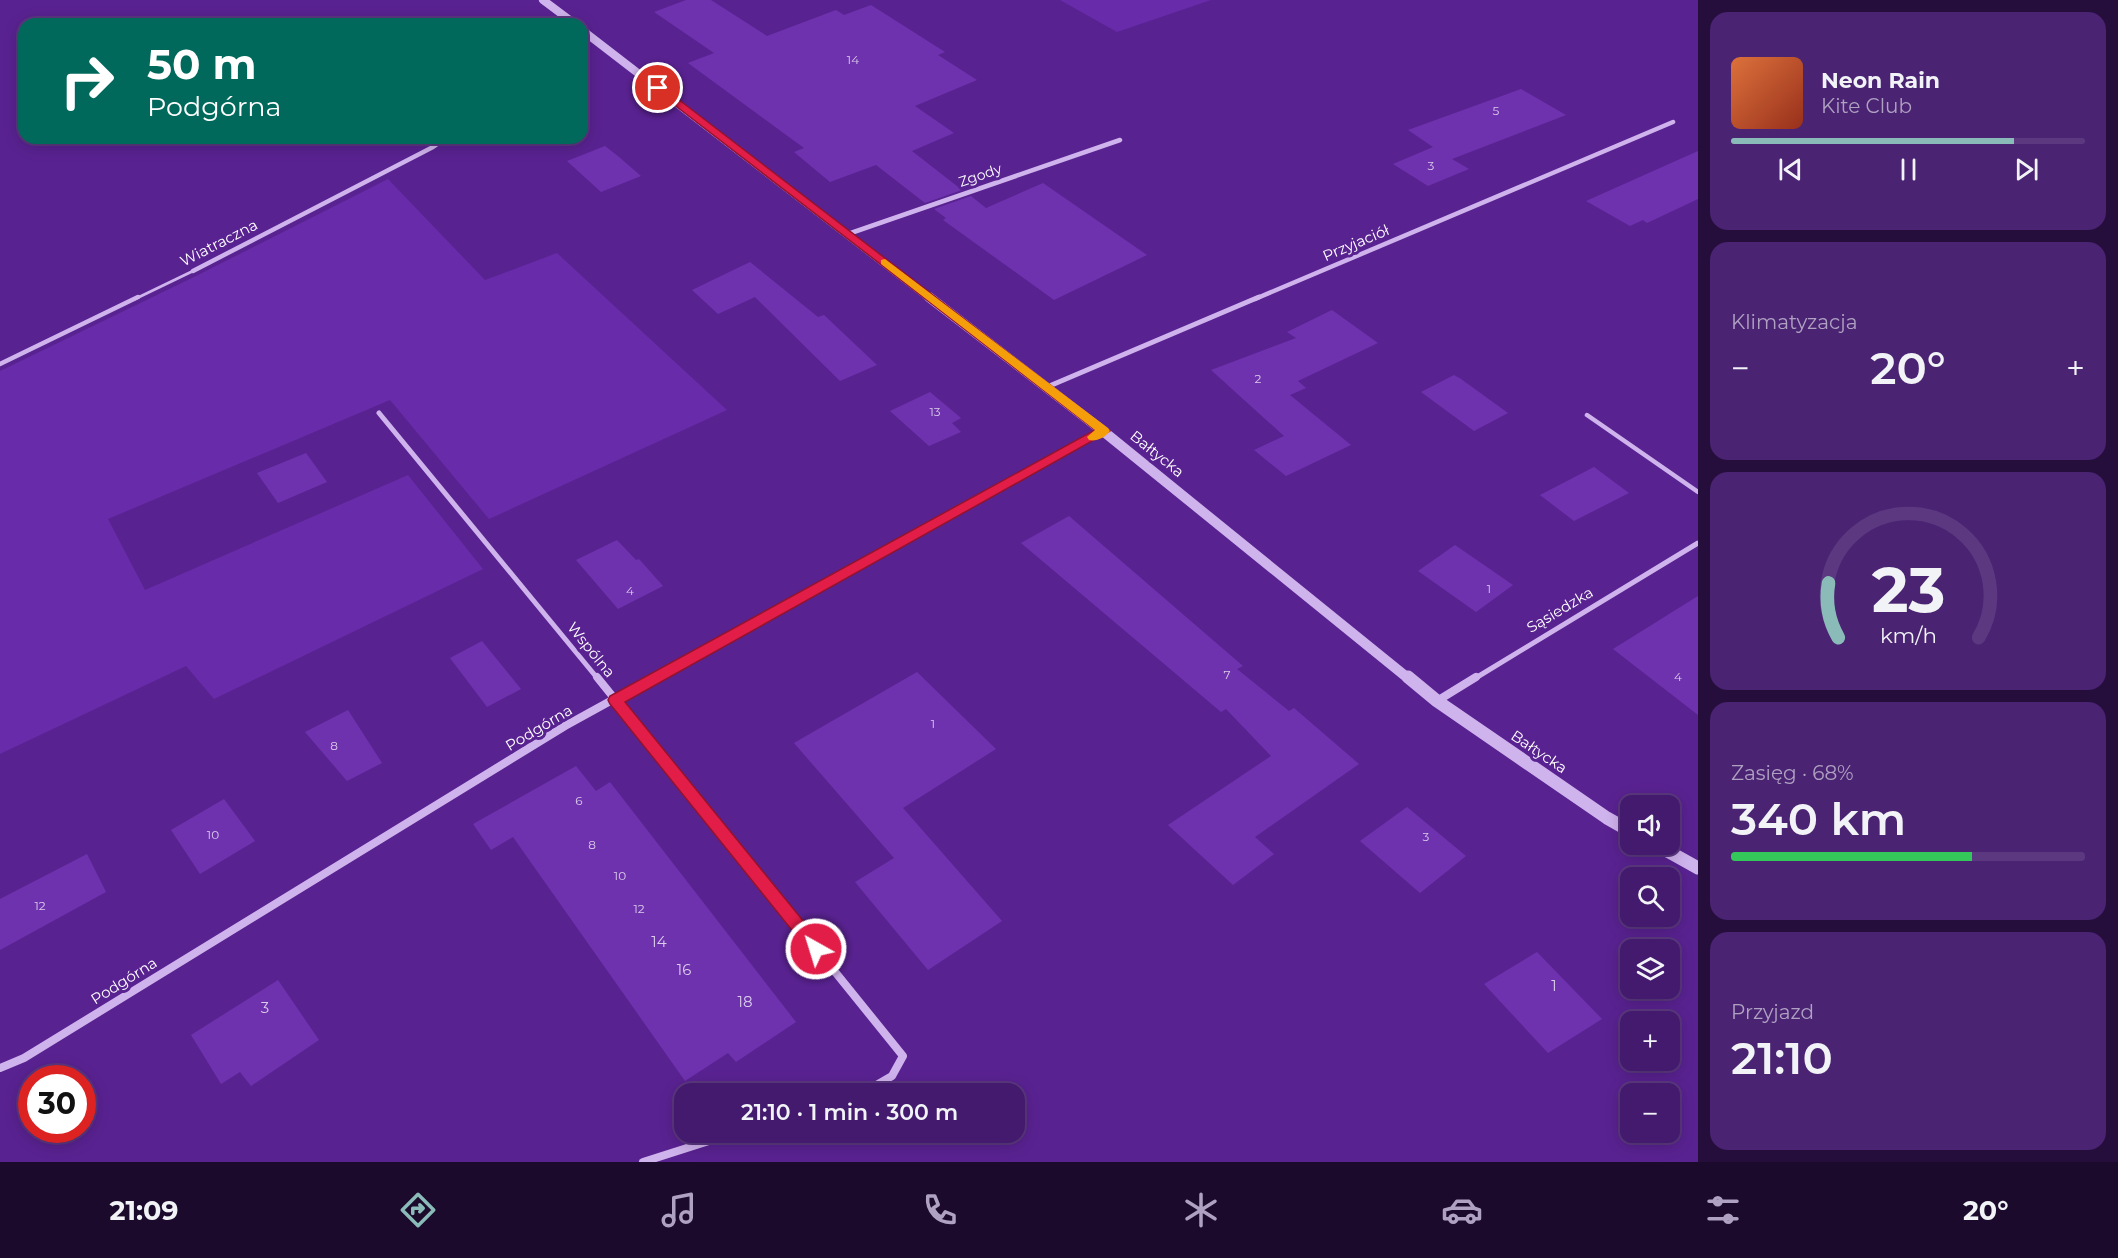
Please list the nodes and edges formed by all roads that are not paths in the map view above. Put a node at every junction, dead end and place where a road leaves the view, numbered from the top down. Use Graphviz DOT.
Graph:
graph roads {
  1 [pos="543,0"];
  2 [pos="567,18"];
  3 [pos="588,35"];
  4 [pos="1673,122"];
  5 [pos="1120,140"];
  6 [pos="435,144"];
  7 [pos="848,234"];
  8 [pos="193,271"];
  9 [pos="0,364"];
  10 [pos="1047,387"];
  11 [pos="379,413"];
  12 [pos="1587,415"];
  13 [pos="1103,431"];
  14 [pos="1698,492"];
  15 [pos="1698,543"];
  16 [pos="615,700"];
  17 [pos="1437,701"];
  18 [pos="1620,825"];
  19 [pos="1675,855"];
  20 [pos="1698,868"];
  21 [pos="0,1068"];
  22 [pos="880,1083"];
  23 [pos="703,1143"];
  24 [pos="643,1162"];
  1 -- 2 [label="street"];
  3 -- 7 [label="street, Bałtycka"];
  4 -- 10 [label="street, Przyjaciół"];
  5 -- 7 [label="street, Zgody"];
  6 -- 8 [label="street, Wiatraczna"];
  7 -- 10 [label="street, Bałtycka"];
  8 -- 9 [label="lane, Wiatraczna"];
  10 -- 13 [label="street, Bałtycka"];
  11 -- 16 [label="street, Wspólna"];
  12 -- 14 [label="lane"];
  13 -- 16 [label="street, Podgórna"];
  13 -- 17 [label="street, Bałtycka"];
  15 -- 17 [label="street, Sąsiedzka"];
  16 -- 21 [label="street, Podgórna"];
  16 -- 22 [label="street, Wspólna"];
  17 -- 18 [label="street, Bałtycka"];
  19 -- 20 [label="street"];
  23 -- 24 [label="street"];
}
